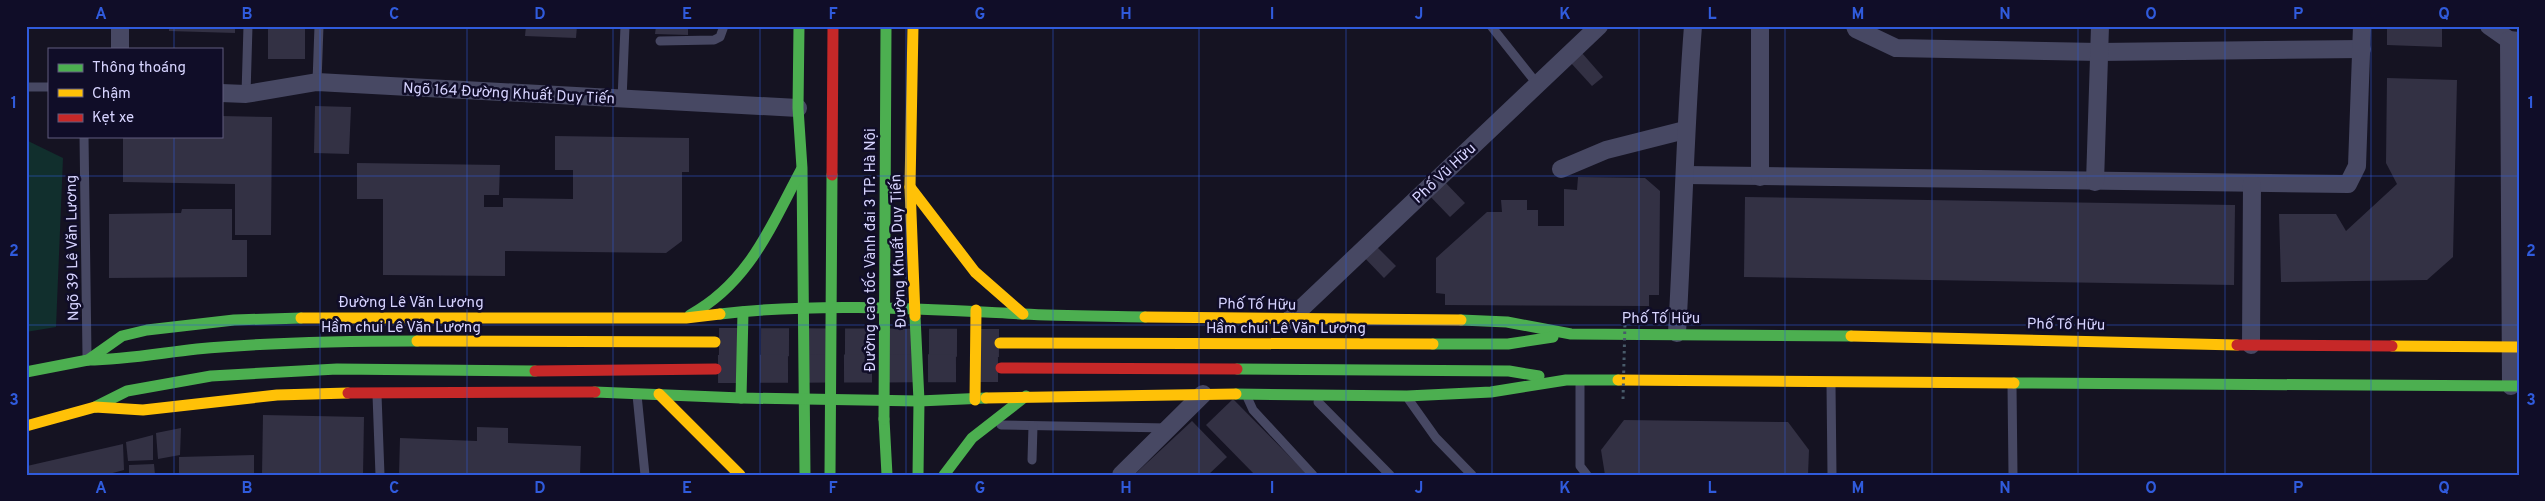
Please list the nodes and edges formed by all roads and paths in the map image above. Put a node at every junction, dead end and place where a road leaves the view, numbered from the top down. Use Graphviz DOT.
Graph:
graph roads {
  1 [pos="120,26"];
  2 [pos="248,26"];
  3 [pos="318,26"];
  4 [pos="625,26"];
  5 [pos="724,26"];
  6 [pos="799,26"];
  7 [pos="833,26"];
  8 [pos="886,26"];
  9 [pos="913,26"];
  10 [pos="1491,26"];
  11 [pos="1599,26"];
  12 [pos="1692,26"];
  13 [pos="1760,26"];
  14 [pos="1855,26"];
  15 [pos="2100,26"];
  16 [pos="2362,26"];
  17 [pos="2489,26"];
  18 [pos="2514,40"];
  19 [pos="660,41"];
  20 [pos="120,48"];
  21 [pos="2362,49"];
  22 [pos="2099,52"];
  23 [pos="317,82"];
  24 [pos="1538,85"];
  25 [pos="26,86"];
  26 [pos="48,87"];
  27 [pos="222,93"];
  28 [pos="246,94"];
  29 [pos="622,100"];
  30 [pos="798,108"];
  31 [pos="1685,130"];
  32 [pos="84,138"];
  33 [pos="802,168"];
  34 [pos="1561,169"];
  35 [pos="1686,175"];
  36 [pos="1760,177"];
  37 [pos="2095,182"];
  38 [pos="2252,184"];
  39 [pos="910,187"];
  40 [pos="804,308"];
  41 [pos="916,309"];
  42 [pos="976,310"];
  43 [pos="743,312"];
  44 [pos="1023,314"];
  45 [pos="686,318"];
  46 [pos="1289,320"];
  47 [pos="1625,322"];
  48 [pos="1677,333"];
  49 [pos="1572,334"];
  50 [pos="715,342"];
  51 [pos="1000,343"];
  52 [pos="2251,345"];
  53 [pos="2515,347"];
  54 [pos="88,360"];
  55 [pos="1001,368"];
  56 [pos="716,369"];
  57 [pos="26,372"];
  58 [pos="1566,380"];
  59 [pos="1580,380"];
  60 [pos="1831,380"];
  61 [pos="2012,382"];
  62 [pos="2515,386"];
  63 [pos="377,392"];
  64 [pos="637,392"];
  65 [pos="659,394"];
  66 [pos="1203,394"];
  67 [pos="1246,394"];
  68 [pos="1311,395"];
  69 [pos="1026,396"];
  70 [pos="1407,396"];
  71 [pos="741,398"];
  72 [pos="805,399"];
  73 [pos="1623,399"];
  74 [pos="975,400"];
  75 [pos="919,401"];
  76 [pos="95,407"];
  77 [pos="988,425"];
  78 [pos="26,426"];
  79 [pos="1033,426"];
  80 [pos="1168,428"];
  81 [pos="1032,460"];
  82 [pos="380,475"];
  83 [pos="645,475"];
  84 [pos="740,475"];
  85 [pos="805,475"];
  86 [pos="830,475"];
  87 [pos="885,475"];
  88 [pos="918,475"];
  89 [pos="944,475"];
  90 [pos="1121,475"];
  91 [pos="1313,475"];
  92 [pos="1390,475"];
  93 [pos="1472,475"];
  94 [pos="1587,475"];
  95 [pos="1832,475"];
  96 [pos="2013,475"];
  1 -- 20 [label="street"];
  2 -- 28 [label="lane"];
  3 -- 23 [label="lane"];
  4 -- 29 [label="lane"];
  5 -- 19 [label="lane"];
  6 -- 30 [label="main road"];
  7 -- 86 [label="main road, bridge"];
  8 -- 87 [label="main road, Đường cao tốc Vành đai 3 TP. Hà Nội, bridge"];
  9 -- 39 [label="main road, Đường Khuất Duy Tiến"];
  10 -- 24 [label="lane"];
  11 -- 24 [label="street, Phố Vũ Hữu"];
  12 -- 31 [label="street"];
  13 -- 36 [label="street"];
  14 -- 22 [label="street"];
  15 -- 22 [label="street"];
  16 -- 21 [label="street"];
  17 -- 18 [label="street"];
  18 -- 53 [label="street"];
  21 -- 22 [label="street"];
  21 -- 38 [label="street"];
  22 -- 37 [label="street"];
  23 -- 28 [label="street, Ngõ 164 Đường Khuất Duy Tiến"];
  23 -- 29 [label="street, Ngõ 164 Đường Khuất Duy Tiến"];
  24 -- 46 [label="street, Phố Vũ Hữu"];
  25 -- 26 [label="lane"];
  27 -- 28 [label="street, Ngõ 164 Đường Khuất Duy Tiến"];
  29 -- 30 [label="street, Ngõ 164 Đường Khuất Duy Tiến"];
  30 -- 33 [label="main road"];
  31 -- 34 [label="street"];
  31 -- 35 [label="street"];
  32 -- 54 [label="lane, Ngõ 39 Lê Văn Lương"];
  33 -- 40 [label="main road"];
  33 -- 45 [label="main road"];
  35 -- 36 [label="street"];
  35 -- 48 [label="street"];
  36 -- 37 [label="street"];
  37 -- 38 [label="street"];
  38 -- 52 [label="street"];
  39 -- 41 [label="main road, Đường Khuất Duy Tiến"];
  39 -- 44 [label="main road"];
  40 -- 41 [label="main road, Phố Tố Hữu"];
  40 -- 43 [label="main road, Đường Lê Văn Lương"];
  40 -- 72 [label="main road"];
  41 -- 42 [label="main road, Phố Tố Hữu"];
  41 -- 75 [label="main road, Đường Khuất Duy Tiến"];
  42 -- 44 [label="main road, Phố Tố Hữu"];
  42 -- 74 [label="main road"];
  43 -- 45 [label="main road, Đường Lê Văn Lương"];
  43 -- 71 [label="main road"];
  44 -- 46 [label="main road, Phố Tố Hữu"];
  45 -- 54 [label="main road, Đường Lê Văn Lương"];
  46 -- 49 [label="main road, Phố Tố Hữu"];
  47 -- 73 [label="path, bridge"];
  48 -- 49 [label="main road, Phố Tố Hữu"];
  48 -- 52 [label="main road, Phố Tố Hữu"];
  49 -- 51 [label="main road, Hầm chui Lê Văn Lương"];
  50 -- 54 [label="main road, Hầm chui Lê Văn Lương"];
  52 -- 53 [label="main road, Phố Tố Hữu"];
  53 -- 62 [label="street"];
  54 -- 57 [label="main road, Đường Lê Văn Lương"];
  55 -- 58 [label="main road"];
  56 -- 76 [label="main road"];
  58 -- 59 [label="main road"];
  58 -- 70 [label="main road"];
  59 -- 60 [label="main road"];
  59 -- 94 [label="lane"];
  60 -- 61 [label="main road"];
  60 -- 95 [label="lane"];
  61 -- 62 [label="main road"];
  61 -- 96 [label="lane"];
  63 -- 64 [label="main road"];
  63 -- 76 [label="main road"];
  63 -- 82 [label="lane"];
  64 -- 65 [label="main road"];
  64 -- 83 [label="lane"];
  65 -- 71 [label="main road"];
  65 -- 84 [label="main road"];
  66 -- 67 [label="main road"];
  66 -- 69 [label="main road"];
  66 -- 80 [label="street"];
  67 -- 68 [label="main road"];
  67 -- 91 [label="lane"];
  68 -- 70 [label="main road"];
  68 -- 92 [label="lane"];
  69 -- 74 [label="main road"];
  69 -- 77 [label="main road"];
  70 -- 93 [label="lane"];
  71 -- 72 [label="main road"];
  72 -- 75 [label="main road"];
  72 -- 85 [label="main road"];
  74 -- 75 [label="main road"];
  75 -- 88 [label="main road, Đường Khuất Duy Tiến"];
  76 -- 78 [label="main road"];
  77 -- 79 [label="lane"];
  77 -- 89 [label="main road"];
  79 -- 80 [label="lane"];
  79 -- 81 [label="lane"];
  80 -- 90 [label="street"];
}
